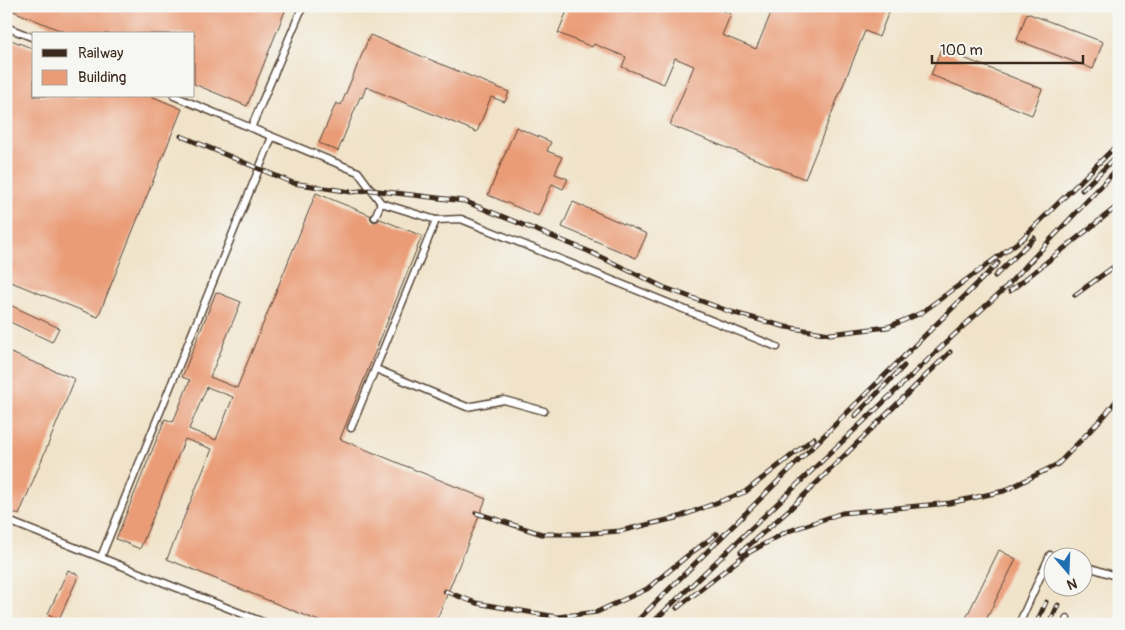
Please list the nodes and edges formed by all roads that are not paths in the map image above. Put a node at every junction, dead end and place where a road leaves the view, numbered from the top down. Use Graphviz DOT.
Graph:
graph roads {
  1 [pos="302,8"];
  2 [pos="6,27"];
  3 [pos="32,37"];
  4 [pos="179,98"];
  5 [pos="251,128"];
  6 [pos="272,137"];
  7 [pos="382,203"];
  8 [pos="375,217"];
  9 [pos="436,220"];
  10 [pos="777,347"];
  11 [pos="376,369"];
  12 [pos="544,411"];
  13 [pos="352,428"];
  14 [pos="6,520"];
  15 [pos="101,557"];
  16 [pos="1092,568"];
  17 [pos="1042,573"];
  18 [pos="1119,577"];
  19 [pos="268,624"];
  20 [pos="1019,624"];
  1 -- 5 [label="lane"];
  2 -- 3 [label="lane"];
  4 -- 5 [label="lane"];
  5 -- 6 [label="lane"];
  6 -- 7 [label="lane"];
  6 -- 15 [label="lane"];
  7 -- 8 [label="lane"];
  7 -- 9 [label="lane"];
  9 -- 10 [label="lane"];
  9 -- 11 [label="lane"];
  11 -- 12 [label="lane"];
  11 -- 13 [label="lane"];
  14 -- 15 [label="lane"];
  15 -- 19 [label="lane"];
  16 -- 18 [label="lane"];
  17 -- 20 [label="lane"];
}
